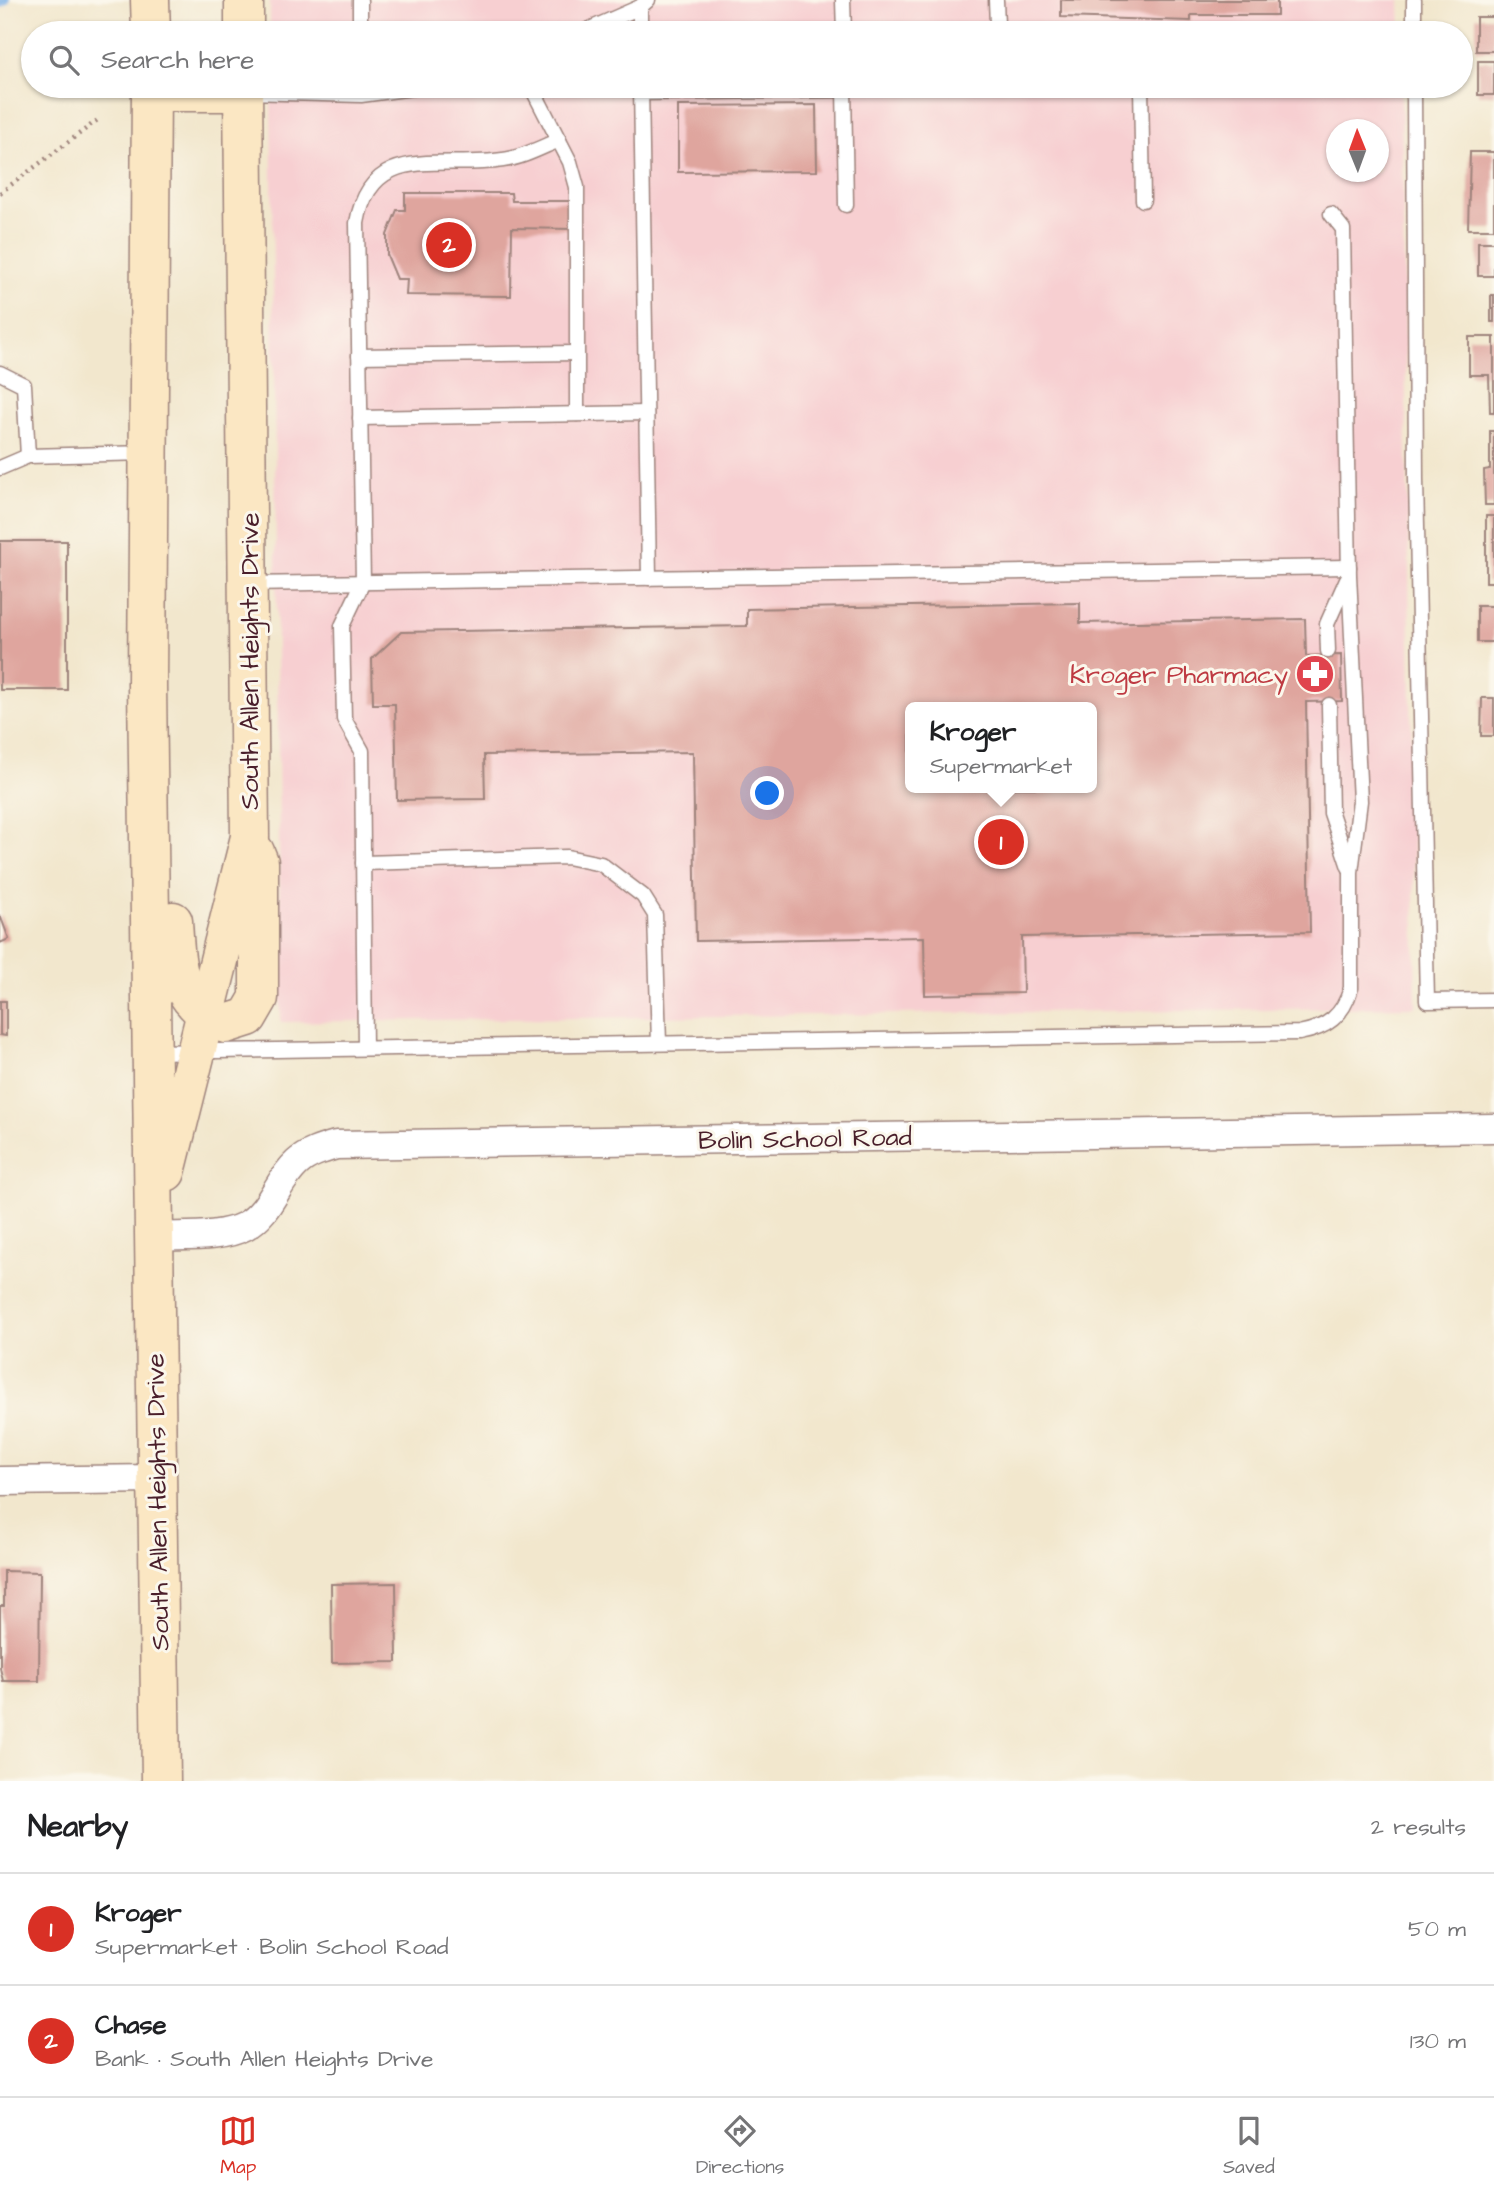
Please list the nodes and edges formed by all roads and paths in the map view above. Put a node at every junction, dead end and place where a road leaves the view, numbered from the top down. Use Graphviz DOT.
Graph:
graph roads {
  1 [pos="150,0"];
  2 [pos="244,0"];
  3 [pos="360,0"];
  4 [pos="843,0"];
  5 [pos="996,0"];
  6 [pos="1414,0"];
  7 [pos="644,3"];
  8 [pos="151,21"];
  9 [pos="244,21"];
  10 [pos="360,21"];
  11 [pos="606,21"];
  12 [pos="642,21"];
  13 [pos="844,21"];
  14 [pos="998,21"];
  15 [pos="1414,21"];
  16 [pos="152,98"];
  17 [pos="243,98"];
  18 [pos="537,98"];
  19 [pos="641,98"];
  20 [pos="844,98"];
  21 [pos="1141,98"];
  22 [pos="1414,98"];
  23 [pos="99,119"];
  24 [pos="559,140"];
  25 [pos="0,193"];
  26 [pos="1143,200"];
  27 [pos="846,205"];
  28 [pos="1331,214"];
  29 [pos="576,353"];
  30 [pos="359,356"];
  31 [pos="0,373"];
  32 [pos="646,413"];
  33 [pos="577,414"];
  34 [pos="360,418"];
  35 [pos="149,453"];
  36 [pos="28,456"];
  37 [pos="0,468"];
  38 [pos="1349,571"];
  39 [pos="649,578"];
  40 [pos="363,582"];
  41 [pos="249,583"];
  42 [pos="1328,651"];
  43 [pos="1329,705"];
  44 [pos="148,724"];
  45 [pos="363,863"];
  46 [pos="1351,872"];
  47 [pos="1494,1000"];
  48 [pos="216,1018"];
  49 [pos="659,1043"];
  50 [pos="365,1048"];
  51 [pos="259,1050"];
  52 [pos="197,1051"];
  53 [pos="151,1052"];
  54 [pos="1494,1128"];
  55 [pos="153,1230"];
  56 [pos="156,1479"];
  57 [pos="0,1482"];
  58 [pos="161,1781"];
  1 -- 8 [label="main road"];
  2 -- 9 [label="main road"];
  3 -- 10 [label="lane"];
  4 -- 13 [label="lane"];
  5 -- 14 [label="lane"];
  6 -- 15 [label="lane"];
  7 -- 11 [label="lane"];
  7 -- 12 [label="lane"];
  16 -- 35 [label="main road, South Allen Heights Drive"];
  17 -- 41 [label="main road, South Allen Heights Drive"];
  18 -- 24 [label="lane"];
  19 -- 32 [label="lane"];
  20 -- 27 [label="lane"];
  21 -- 26 [label="lane"];
  22 -- 47 [label="lane"];
  23 -- 25 [label="path"];
  24 -- 29 [label="lane"];
  24 -- 30 [label="lane"];
  28 -- 38 [label="lane"];
  29 -- 30 [label="lane"];
  29 -- 33 [label="lane"];
  30 -- 34 [label="lane"];
  31 -- 36 [label="lane"];
  32 -- 33 [label="lane"];
  32 -- 39 [label="lane"];
  33 -- 34 [label="lane"];
  34 -- 40 [label="lane"];
  35 -- 36 [label="lane"];
  35 -- 44 [label="main road, South Allen Heights Drive"];
  36 -- 37 [label="lane"];
  38 -- 39 [label="lane"];
  38 -- 42 [label="lane"];
  38 -- 46 [label="lane"];
  39 -- 40 [label="lane"];
  40 -- 41 [label="lane"];
  40 -- 45 [label="lane"];
  41 -- 48 [label="main road, South Allen Heights Drive"];
  43 -- 46 [label="lane"];
  44 -- 48 [label="main road"];
  44 -- 53 [label="main road, South Allen Heights Drive"];
  45 -- 49 [label="lane"];
  45 -- 50 [label="lane"];
  46 -- 49 [label="lane"];
  48 -- 51 [label="lane"];
  48 -- 52 [label="main road, South Allen Heights Drive"];
  49 -- 50 [label="lane"];
  50 -- 51 [label="lane"];
  51 -- 52 [label="lane"];
  52 -- 53 [label="lane"];
  52 -- 55 [label="main road, South Allen Heights Drive"];
  53 -- 55 [label="main road, South Allen Heights Drive"];
  54 -- 55 [label="street, Bolin School Road"];
  55 -- 56 [label="main road, South Allen Heights Drive"];
  56 -- 57 [label="street"];
  56 -- 58 [label="main road, South Allen Heights Drive"];
}
